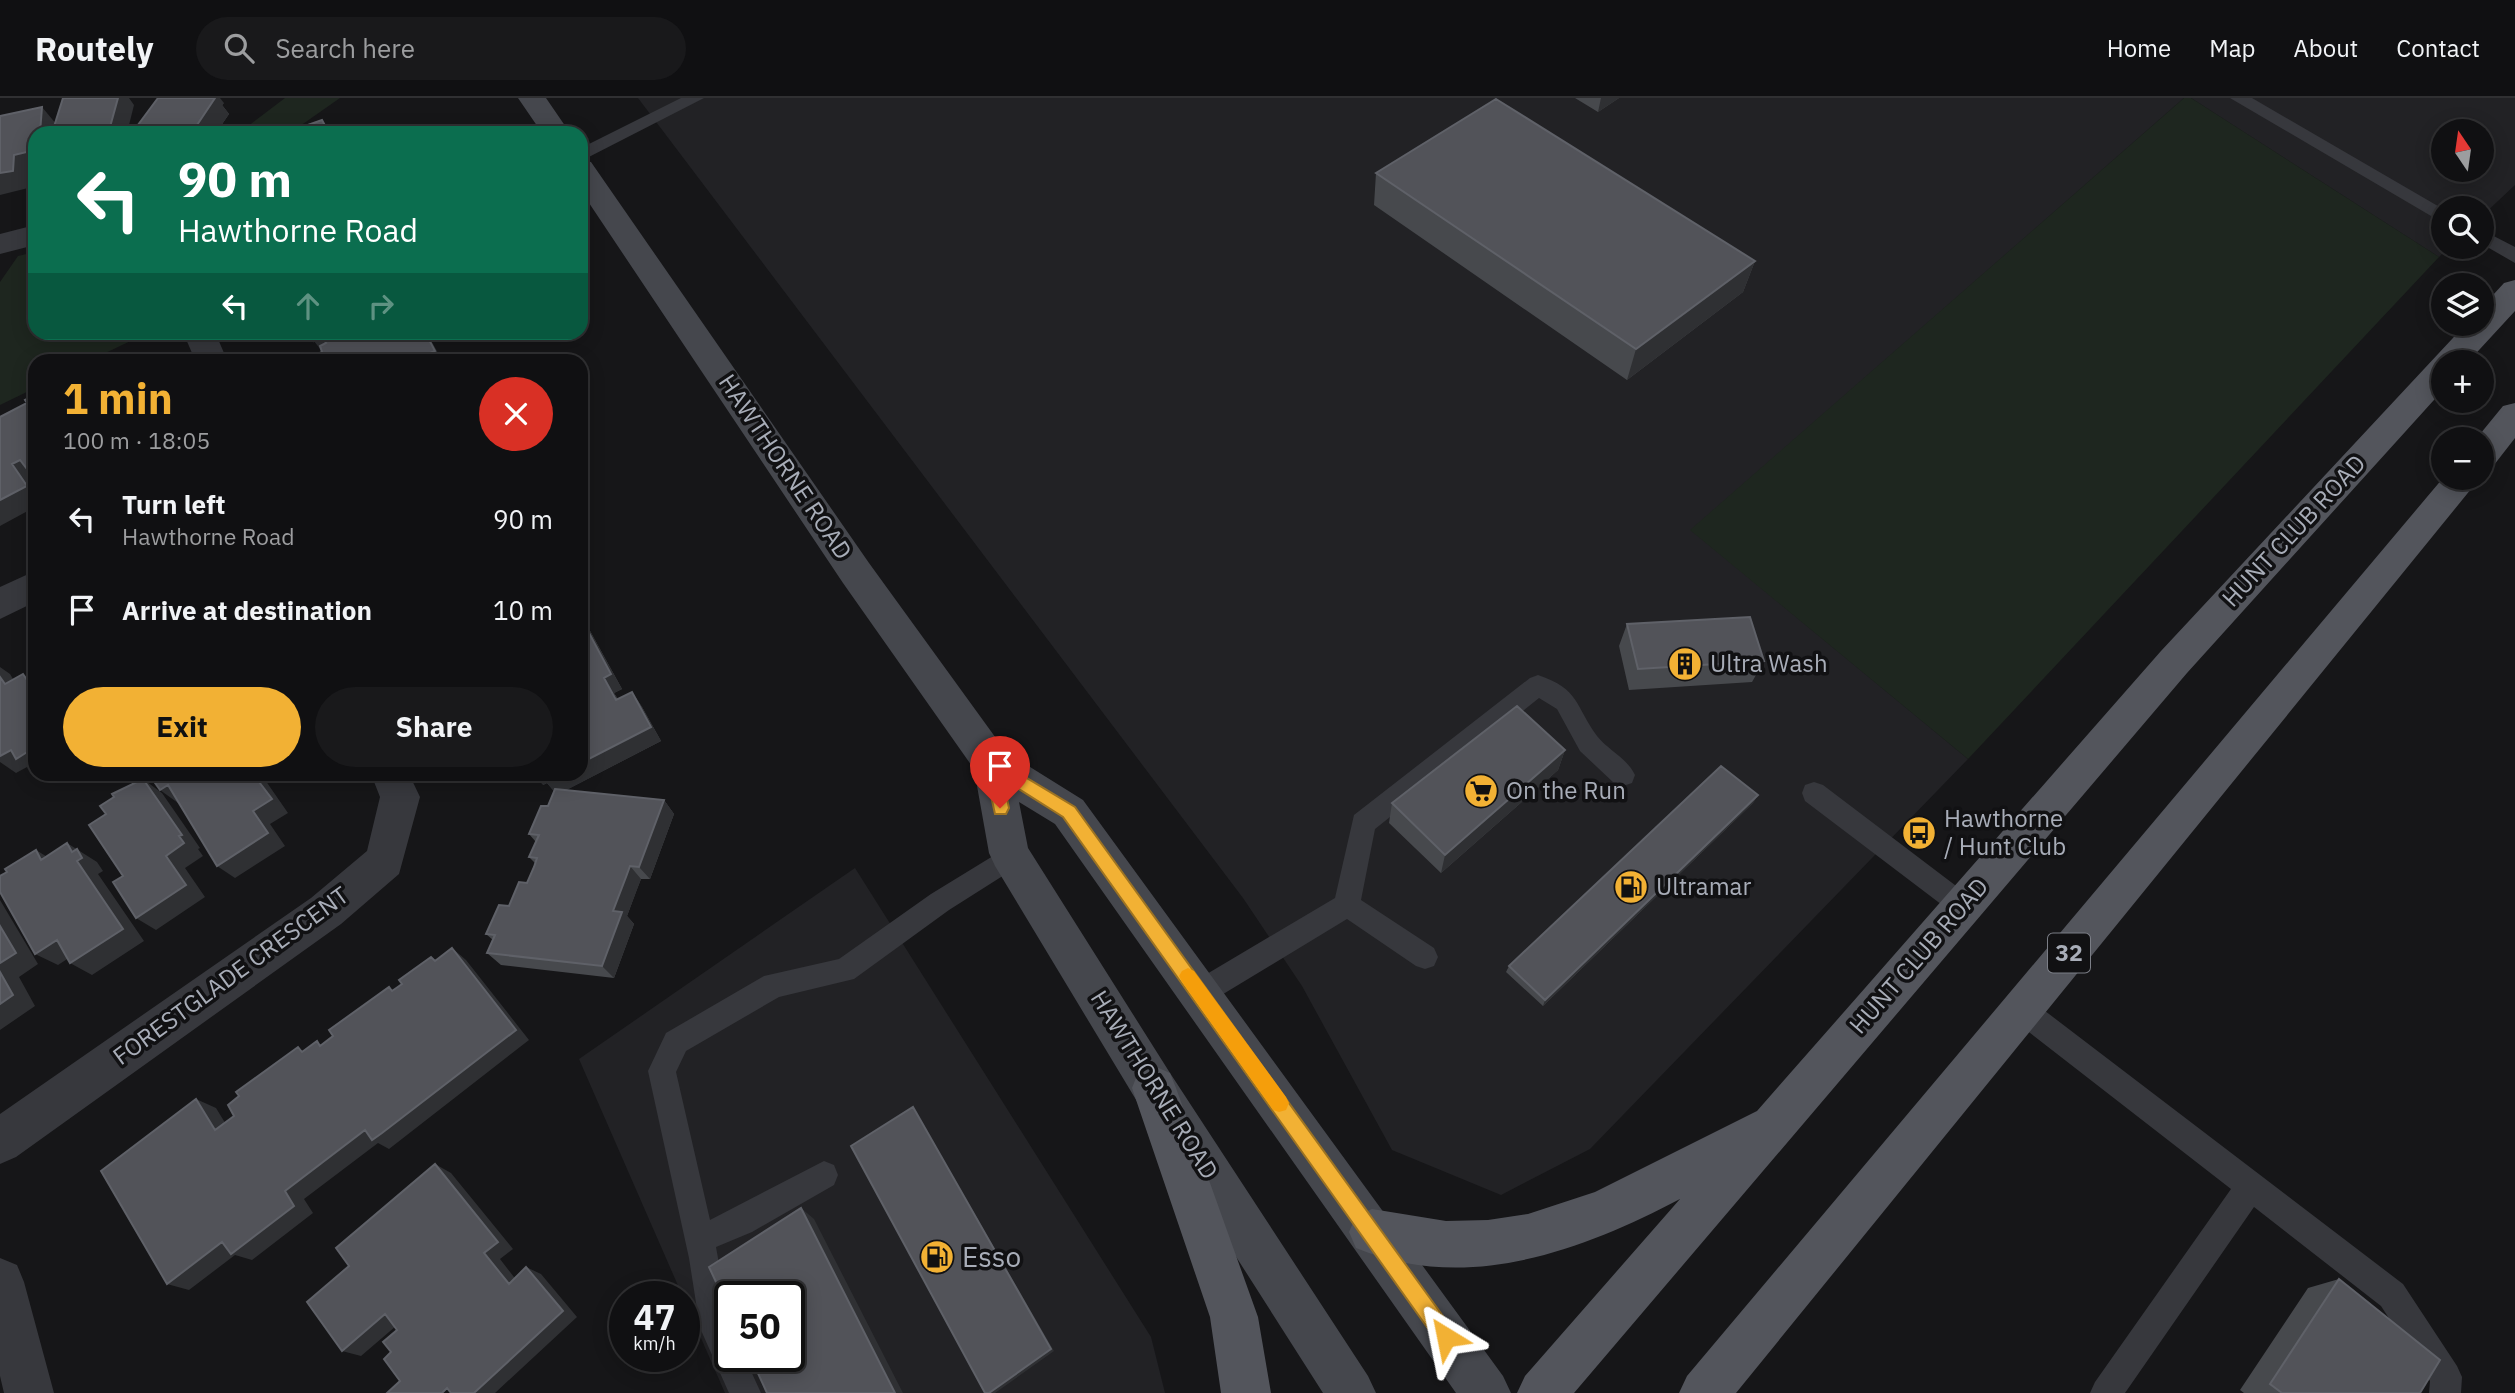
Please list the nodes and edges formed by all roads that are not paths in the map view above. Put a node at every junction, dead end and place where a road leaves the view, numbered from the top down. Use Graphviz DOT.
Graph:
graph roads {
  1 [pos="532,98"];
  2 [pos="695,98"];
  3 [pos="2239,98"];
  4 [pos="551,126"];
  5 [pos="588,152"];
  6 [pos="588,179"];
  7 [pos="2431,209"];
  8 [pos="28,238"];
  9 [pos="2494,243"];
  10 [pos="0,244"];
  11 [pos="2515,256"];
  12 [pos="2515,291"];
  13 [pos="2460,350"];
  14 [pos="2431,382"];
  15 [pos="2453,490"];
  16 [pos="28,589"];
  17 [pos="0,604"];
  18 [pos="992,764"];
  19 [pos="1623,775"];
  20 [pos="393,781"];
  21 [pos="1814,793"];
  22 [pos="1011,857"];
  23 [pos="1347,905"];
  24 [pos="1963,906"];
  25 [pos="1425,957"];
  26 [pos="1200,993"];
  27 [pos="2022,1010"];
  28 [pos="1154,1088"];
  29 [pos="1773,1124"];
  30 [pos="0,1141"];
  31 [pos="824,1175"];
  32 [pos="2251,1186"];
  33 [pos="1372,1232"];
  34 [pos="700,1238"];
  35 [pos="0,1283"];
  36 [pos="1733,1373"];
  37 [pos="29,1393"];
  38 [pos="745,1393"];
  39 [pos="1246,1393"];
  40 [pos="1351,1393"];
  41 [pos="1486,1393"];
  42 [pos="1542,1393"];
  43 [pos="1704,1393"];
  44 [pos="2106,1393"];
  45 [pos="2445,1393"];
  1 -- 4 [label="main road"];
  2 -- 5 [label="lane"];
  3 -- 7 [label="lane"];
  6 -- 18 [label="main road, HAWTHORNE ROAD"];
  8 -- 10 [label="street"];
  9 -- 11 [label="lane"];
  12 -- 13 [label="main road"];
  14 -- 24 [label="main road, HUNT CLUB ROAD"];
  15 -- 27 [label="main road, 32"];
  16 -- 17 [label="street"];
  18 -- 22 [label="main road, HAWTHORNE ROAD"];
  18 -- 26 [label="main road, HAWTHORNE ROAD"];
  19 -- 23 [label="lane"];
  20 -- 30 [label="street, FORESTGLADE CRESCENT"];
  21 -- 24 [label="lane"];
  22 -- 28 [label="main road, HAWTHORNE ROAD"];
  22 -- 34 [label="lane"];
  23 -- 25 [label="lane"];
  23 -- 26 [label="lane"];
  24 -- 29 [label="main road, HUNT CLUB ROAD"];
  26 -- 33 [label="main road, HAWTHORNE ROAD"];
  27 -- 32 [label="lane"];
  27 -- 36 [label="main road, 32"];
  28 -- 39 [label="main road"];
  28 -- 40 [label="main road, HAWTHORNE ROAD"];
  29 -- 33 [label="main road"];
  29 -- 42 [label="main road, HUNT CLUB ROAD"];
  31 -- 34 [label="lane"];
  32 -- 44 [label="lane"];
  32 -- 45 [label="lane"];
  33 -- 41 [label="main road, HAWTHORNE ROAD"];
  34 -- 38 [label="lane"];
  35 -- 37 [label="street"];
  36 -- 43 [label="main road, 32"];
}
